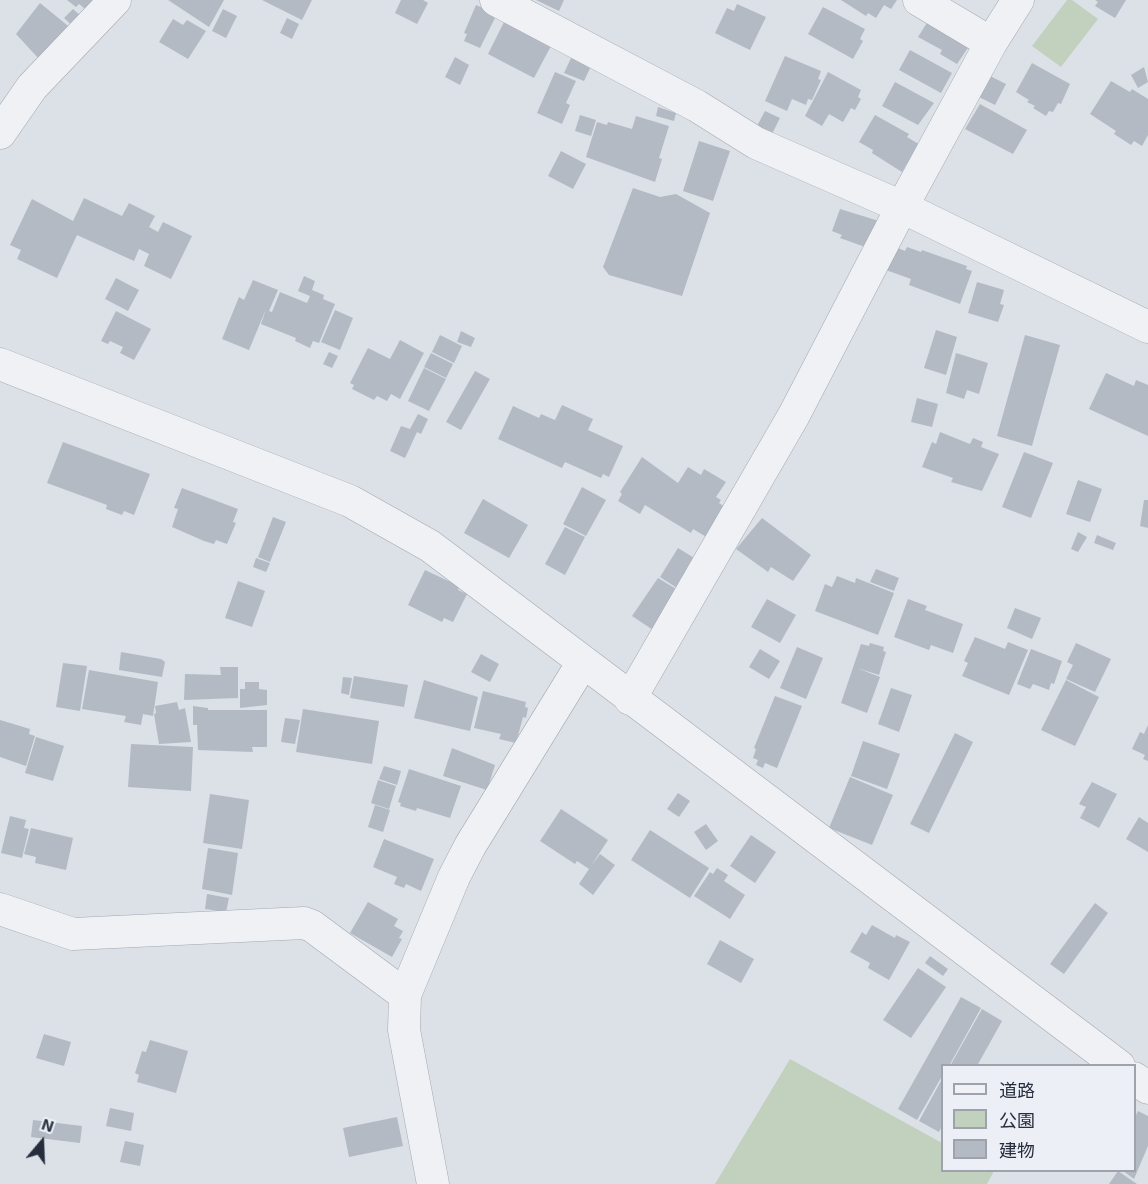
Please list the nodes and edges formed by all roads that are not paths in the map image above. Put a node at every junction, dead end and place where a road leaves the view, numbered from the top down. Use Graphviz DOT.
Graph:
graph roads {
  1 [pos="115,0"];
  2 [pos="496,0"];
  3 [pos="919,0"];
  4 [pos="1018,0"];
  5 [pos="991,44"];
  6 [pos="0,133"];
  7 [pos="902,207"];
  8 [pos="1148,327"];
  9 [pos="0,364"];
  10 [pos="583,662"];
  11 [pos="630,699"];
  12 [pos="0,909"];
  13 [pos="405,995"];
  14 [pos="1118,1064"];
  15 [pos="433,1184"];
  1 -- 6 [label="street"];
  2 -- 7 [label="street"];
  3 -- 5 [label="street"];
  4 -- 5 [label="street"];
  5 -- 7 [label="street"];
  7 -- 8 [label="street"];
  7 -- 11 [label="street"];
  9 -- 10 [label="street"];
  10 -- 11 [label="street"];
  10 -- 13 [label="street"];
  11 -- 14 [label="street"];
  12 -- 13 [label="street"];
  13 -- 15 [label="street"];
}
